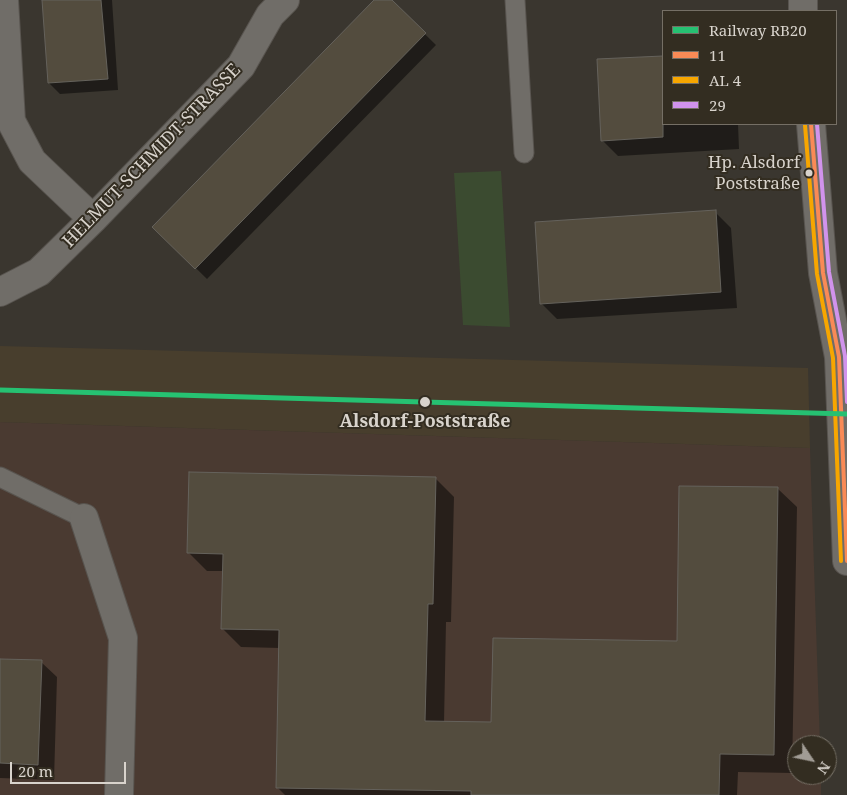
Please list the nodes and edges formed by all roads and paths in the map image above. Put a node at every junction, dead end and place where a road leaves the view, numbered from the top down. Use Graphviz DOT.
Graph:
graph roads {
  1 [pos="4,0"];
  2 [pos="285,0"];
  3 [pos="515,0"];
  4 [pos="811,125"];
  5 [pos="524,153"];
  6 [pos="94,219"];
  7 [pos="0,292"];
  8 [pos="0,477"];
  9 [pos="84,518"];
  10 [pos="847,561"];
  11 [pos="119,795"];
  1 -- 6 [label="street"];
  2 -- 6 [label="street, HELMUT-SCHMIDT-STRASSE"];
  3 -- 5 [label="lane"];
  4 -- 10 [label="street"];
  6 -- 7 [label="street, HELMUT-SCHMIDT-STRASSE"];
  8 -- 9 [label="lane"];
  9 -- 11 [label="street"];
}
